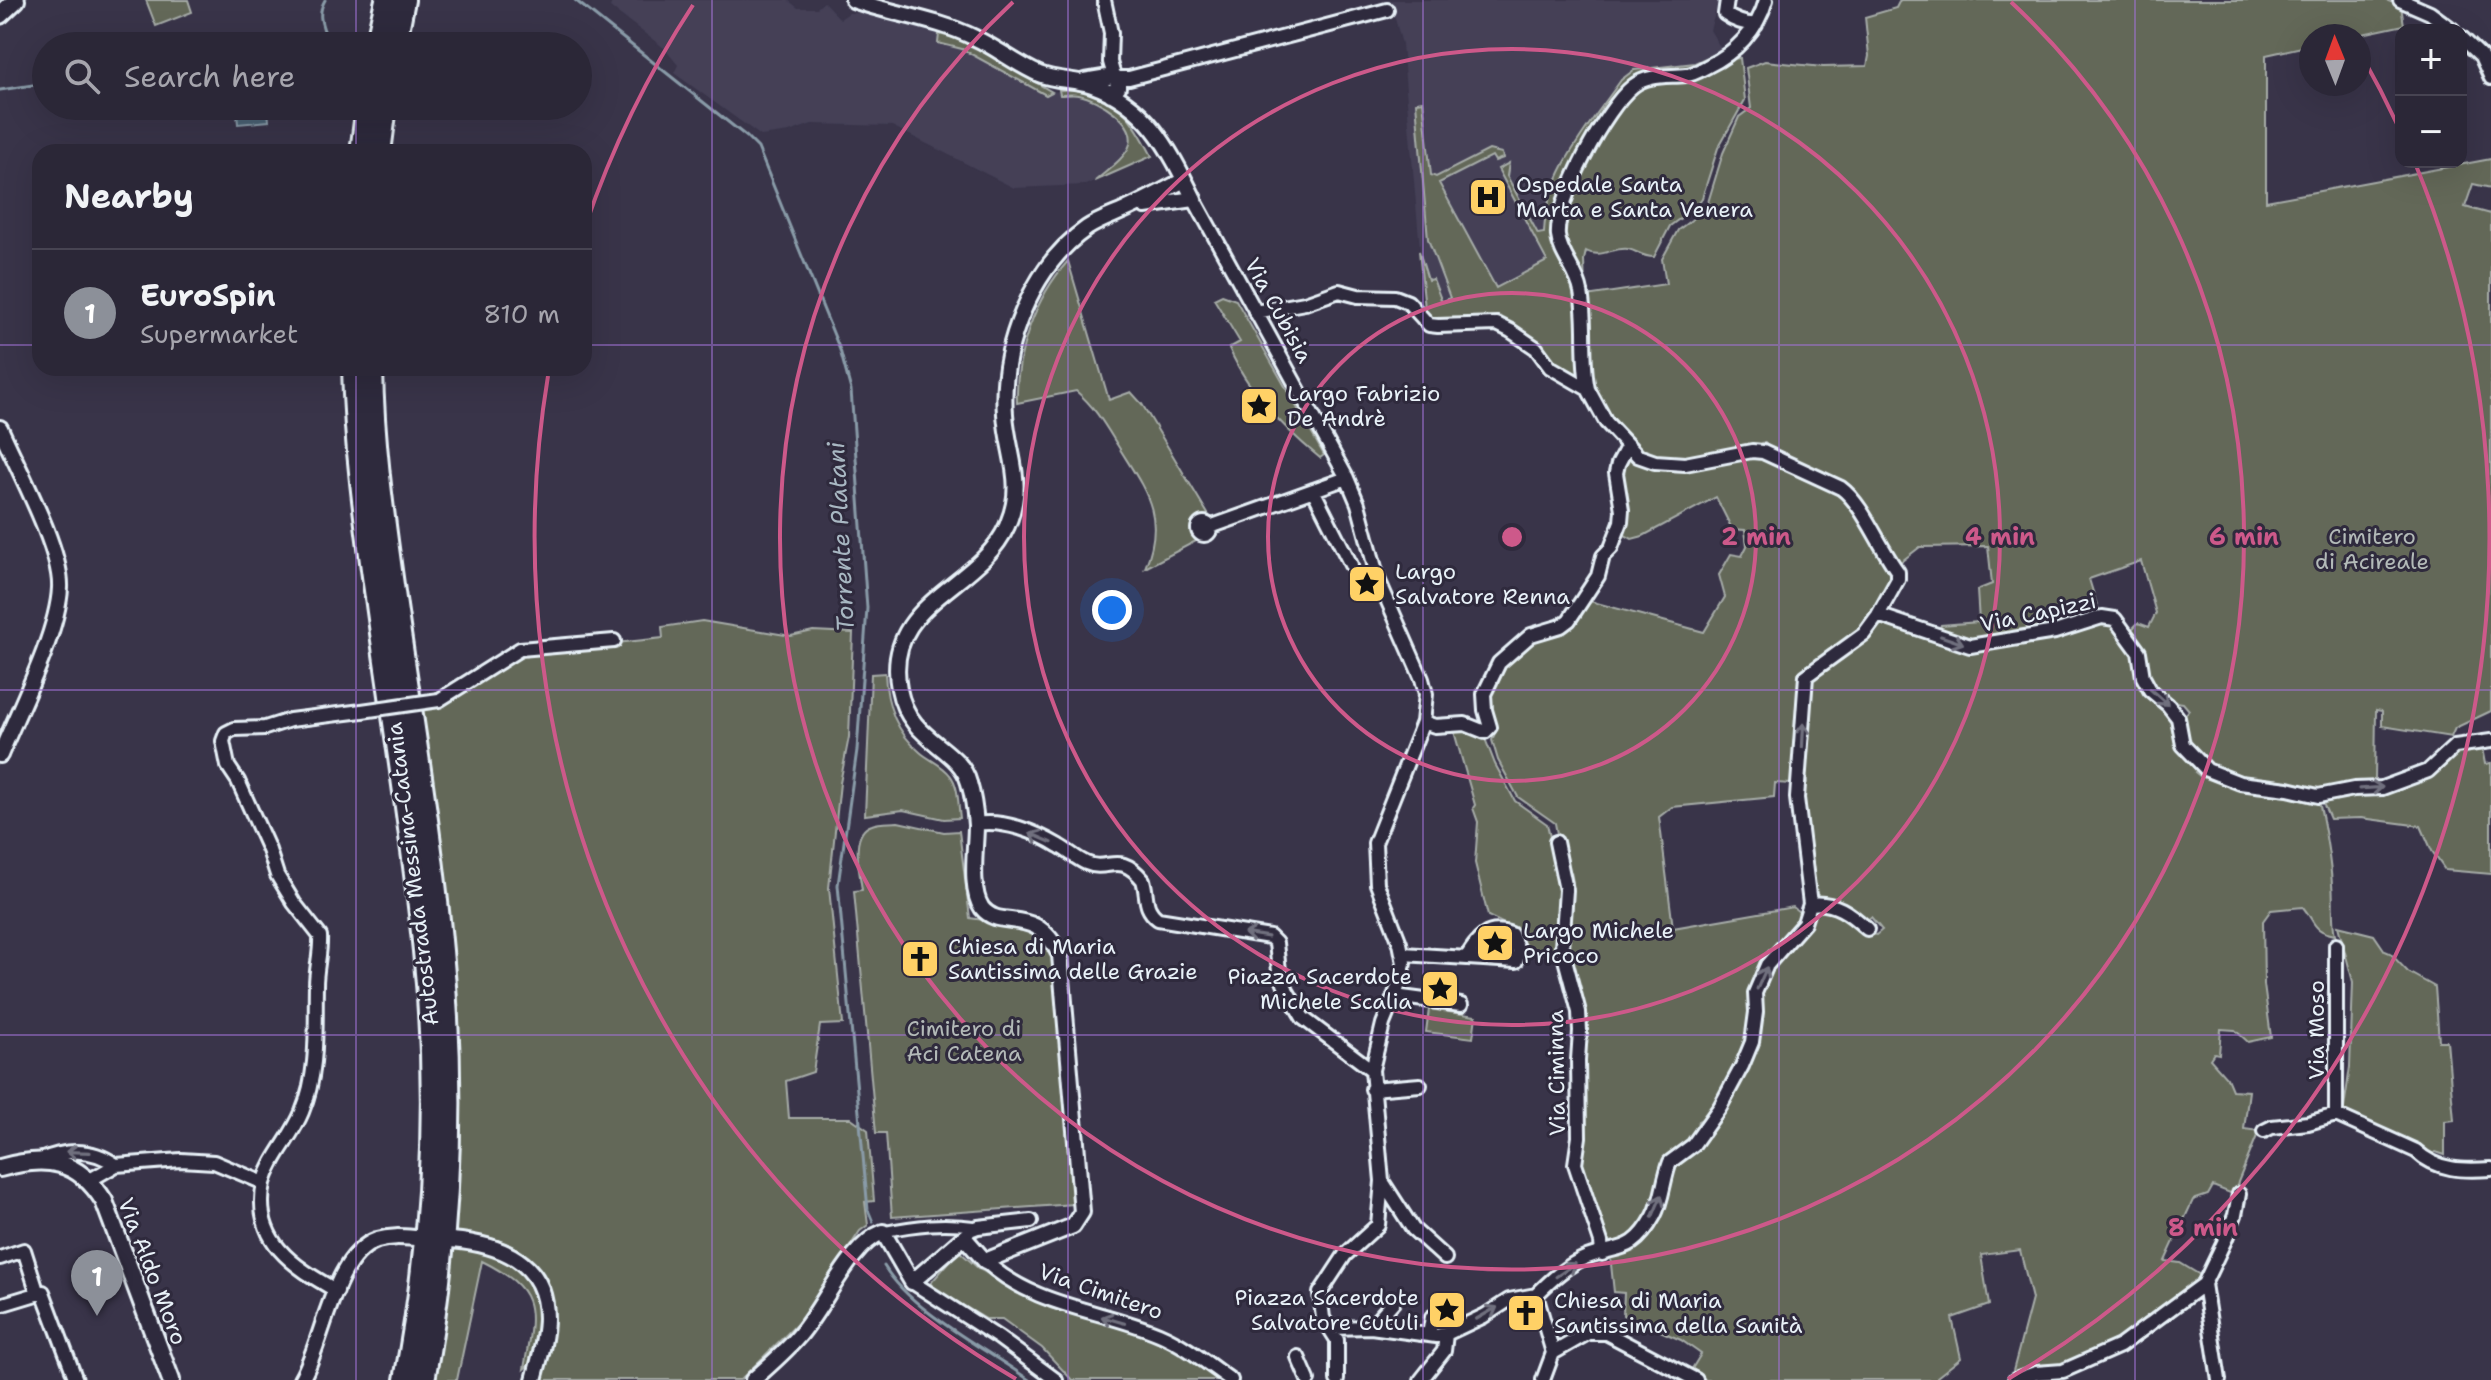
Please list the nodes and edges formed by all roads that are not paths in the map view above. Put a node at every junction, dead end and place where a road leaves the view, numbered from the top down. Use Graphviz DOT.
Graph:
graph roads {
  1 [pos="16,0"];
  2 [pos="387,0"];
  3 [pos="403,0"];
  4 [pos="853,0"];
  5 [pos="1104,0"];
  6 [pos="1727,0"];
  7 [pos="1766,0"];
  8 [pos="2400,0"];
  9 [pos="1387,10"];
  10 [pos="0,15"];
  11 [pos="1756,24"];
  12 [pos="2445,24"];
  13 [pos="380,32"];
  14 [pos="397,32"];
  15 [pos="2467,43"];
  16 [pos="2491,78"];
  17 [pos="1113,80"];
  18 [pos="366,120"];
  19 [pos="383,120"];
  20 [pos="363,144"];
  21 [pos="380,144"];
  22 [pos="1184,180"];
  23 [pos="1194,199"];
  24 [pos="1125,210"];
  25 [pos="1255,312"];
  26 [pos="354,376"];
  27 [pos="372,376"];
  28 [pos="1588,389"];
  29 [pos="0,428"];
  30 [pos="1627,447"];
  31 [pos="1347,478"];
  32 [pos="1313,490"];
  33 [pos="1210,527"];
  34 [pos="1351,565"];
  35 [pos="1878,615"];
  36 [pos="614,641"];
  37 [pos="1423,722"];
  38 [pos="2491,741"];
  39 [pos="0,755"];
  40 [pos="976,824"];
  41 [pos="1556,842"];
  42 [pos="1810,904"];
  43 [pos="1867,929"];
  44 [pos="2336,945"];
  45 [pos="1403,954"];
  46 [pos="1466,958"];
  47 [pos="1395,996"];
  48 [pos="1461,1005"];
  49 [pos="1372,1070"];
  50 [pos="1420,1085"];
  51 [pos="1372,1089"];
  52 [pos="2336,1115"];
  53 [pos="2264,1131"];
  54 [pos="38,1161"];
  55 [pos="116,1165"];
  56 [pos="0,1168"];
  57 [pos="2491,1169"];
  58 [pos="90,1180"];
  59 [pos="1382,1181"];
  60 [pos="264,1183"];
  61 [pos="2239,1194"];
  62 [pos="1031,1221"];
  63 [pos="978,1227"];
  64 [pos="883,1232"];
  65 [pos="964,1237"];
  66 [pos="415,1238"];
  67 [pos="451,1240"];
  68 [pos="1602,1254"];
  69 [pos="0,1258"];
  70 [pos="1445,1258"];
  71 [pos="985,1261"];
  72 [pos="912,1282"];
  73 [pos="2204,1284"];
  74 [pos="337,1291"];
  75 [pos="38,1294"];
  76 [pos="1536,1295"];
  77 [pos="1394,1301"];
  78 [pos="0,1305"];
  79 [pos="1439,1314"];
  80 [pos="1371,1327"];
  81 [pos="1331,1328"];
  82 [pos="1446,1334"];
  83 [pos="1429,1335"];
  84 [pos="1553,1353"];
  85 [pos="1298,1357"];
  86 [pos="76,1380"];
  87 [pos="171,1380"];
  88 [pos="301,1380"];
  89 [pos="406,1380"];
  90 [pos="423,1380"];
  91 [pos="534,1380"];
  92 [pos="753,1380"];
  93 [pos="1056,1380"];
  94 [pos="1231,1380"];
  95 [pos="1308,1380"];
  96 [pos="1337,1380"];
  97 [pos="1421,1380"];
  98 [pos="1543,1380"];
  99 [pos="1696,1380"];
  100 [pos="2015,1380"];
  101 [pos="2219,1380"];
  1 -- 10 [label="main road"];
  2 -- 13 [label="highway"];
  3 -- 14 [label="highway"];
  4 -- 17 [label="street"];
  5 -- 17 [label="street"];
  6 -- 11 [label="street"];
  7 -- 11 [label="street"];
  8 -- 12 [label="street"];
  9 -- 17 [label="street"];
  11 -- 28 [label="street"];
  15 -- 16 [label="street"];
  17 -- 22 [label="street, Via Cubisia"];
  18 -- 20 [label="highway"];
  19 -- 21 [label="highway"];
  22 -- 23 [label="street, Via Cubisia"];
  22 -- 24 [label="street"];
  23 -- 24 [label="street"];
  23 -- 25 [label="street, Via Cubisia"];
  24 -- 40 [label="street"];
  25 -- 28 [label="street"];
  25 -- 31 [label="street, Via Cubisia"];
  26 -- 89 [label="highway, Autostrada Messina-Catania"];
  27 -- 90 [label="highway, Autostrada Messina-Catania"];
  28 -- 30 [label="street"];
  29 -- 39 [label="street"];
  30 -- 35 [label="street"];
  30 -- 37 [label="street"];
  31 -- 32 [label="street"];
  31 -- 37 [label="street, Via Cubisia"];
  32 -- 33 [label="street"];
  32 -- 34 [label="street"];
  35 -- 38 [label="street, Via Capizzi, one-way"];
  42 -- 35 [label="street, one-way"];
  36 -- 60 [label="street, bridge"];
  37 -- 45 [label="street"];
  49 -- 40 [label="street, one-way"];
  40 -- 71 [label="street"];
  41 -- 68 [label="street, Via Ciminna"];
  42 -- 43 [label="street"];
  68 -- 42 [label="street, one-way"];
  44 -- 52 [label="street, Via Moso"];
  45 -- 46 [label="street"];
  45 -- 47 [label="street"];
  47 -- 48 [label="street"];
  47 -- 49 [label="street"];
  49 -- 51 [label="street"];
  50 -- 51 [label="street"];
  51 -- 59 [label="street"];
  52 -- 53 [label="street"];
  52 -- 57 [label="street"];
  55 -- 54 [label="street, one-way"];
  54 -- 56 [label="main road"];
  54 -- 58 [label="main road"];
  55 -- 58 [label="street"];
  55 -- 60 [label="street"];
  58 -- 87 [label="main road, Via Aldo Moro"];
  59 -- 70 [label="street"];
  59 -- 81 [label="street"];
  60 -- 74 [label="street"];
  61 -- 73 [label="street"];
  62 -- 63 [label="street"];
  63 -- 64 [label="street"];
  63 -- 65 [label="street"];
  64 -- 72 [label="street"];
  64 -- 92 [label="street"];
  65 -- 71 [label="street, Via Cimitero"];
  65 -- 72 [label="street"];
  66 -- 74 [label="street"];
  67 -- 91 [label="street"];
  76 -- 68 [label="street, one-way"];
  69 -- 75 [label="street"];
  94 -- 71 [label="street, Via Cimitero, one-way"];
  72 -- 93 [label="street"];
  73 -- 100 [label="street"];
  73 -- 101 [label="street"];
  74 -- 88 [label="street"];
  75 -- 78 [label="street"];
  75 -- 86 [label="street"];
  82 -- 76 [label="street, one-way"];
  76 -- 84 [label="street"];
  77 -- 80 [label="street"];
  79 -- 83 [label="street"];
  80 -- 81 [label="street"];
  80 -- 83 [label="street"];
  81 -- 96 [label="street"];
  82 -- 83 [label="street"];
  82 -- 97 [label="street"];
  84 -- 98 [label="street"];
  84 -- 99 [label="street"];
  85 -- 95 [label="street"];
}
